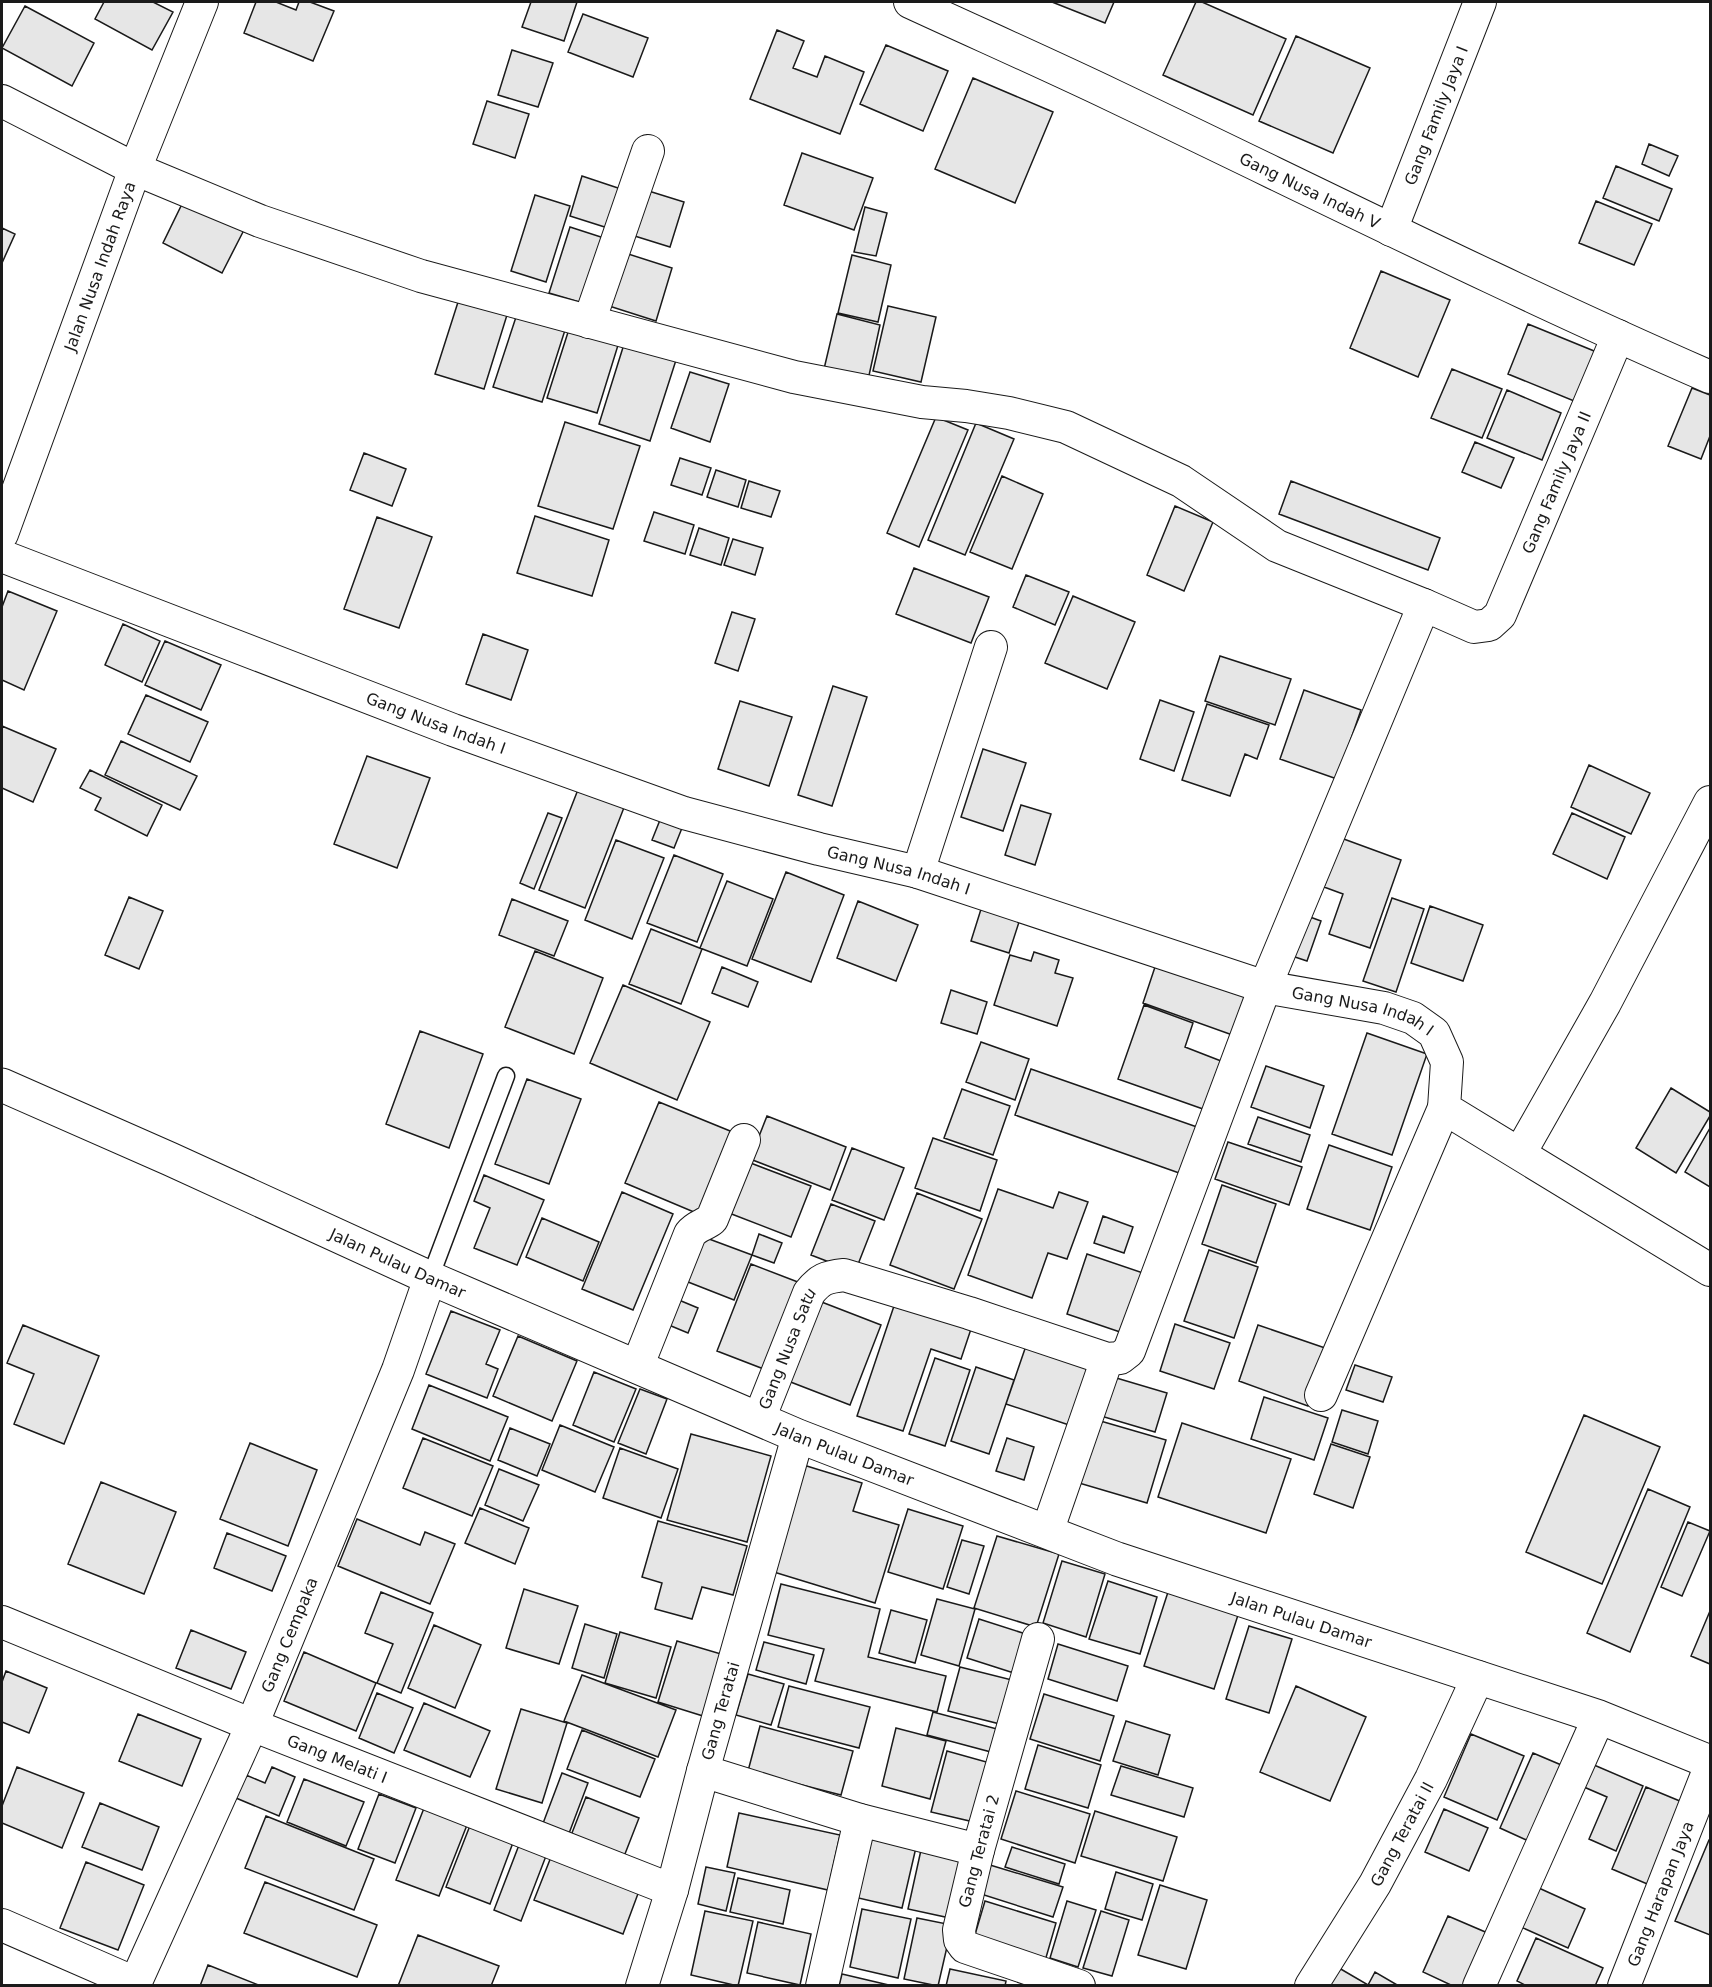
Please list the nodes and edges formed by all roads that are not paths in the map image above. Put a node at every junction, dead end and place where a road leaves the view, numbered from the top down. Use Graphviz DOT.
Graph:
graph roads {
  1 [pos="202,2"];
  2 [pos="910,2"];
  3 [pos="1479,2"];
  4 [pos="2,101"];
  5 [pos="648,151"];
  6 [pos="135,169"];
  7 [pos="1391,230"];
  8 [pos="589,322"];
  9 [pos="1618,336"];
  10 [pos="1710,377"];
  11 [pos="2,534"];
  12 [pos="2,556"];
  13 [pos="1424,606"];
  14 [pos="991,647"];
  15 [pos="1710,802"];
  16 [pos="918,872"];
  17 [pos="1265,987"];
  18 [pos="506,1076"];
  19 [pos="2,1085"];
  20 [pos="1444,1108"];
  21 [pos="744,1140"];
  22 [pos="1520,1153"];
  23 [pos="1710,1270"];
  24 [pos="430,1278"];
  25 [pos="1107,1359"];
  26 [pos="637,1367"];
  27 [pos="1321,1395"];
  28 [pos="759,1419"];
  29 [pos="798,1436"];
  30 [pos="1047,1532"];
  31 [pos="2,1622"];
  32 [pos="1038,1639"];
  33 [pos="1478,1677"];
  34 [pos="1599,1717"];
  35 [pos="252,1725"];
  36 [pos="1710,1762"];
  37 [pos="1710,1767"];
  38 [pos="703,1772"];
  39 [pos="860,1820"];
  40 [pos="978,1850"];
  41 [pos="672,1890"];
  42 [pos="2,1925"];
  43 [pos="134,1984"];
  44 [pos="642,1986"];
  45 [pos="822,1986"];
  46 [pos="1079,1986"];
  47 [pos="1311,1986"];
  48 [pos="1479,1986"];
  49 [pos="1624,1986"];
  1 -- 6 [label="street, Jalan Nusa Indah Raya"];
  2 -- 7 [label="street, Gang Nusa Indah V"];
  3 -- 7 [label="street, Gang Family Jaya I"];
  4 -- 6 [label="street"];
  5 -- 8 [label="street"];
  6 -- 8 [label="street"];
  6 -- 11 [label="street, Jalan Nusa Indah Raya"];
  7 -- 9 [label="street, Gang Nusa Indah V"];
  8 -- 13 [label="street"];
  9 -- 10 [label="street, Gang Nusa Indah V"];
  9 -- 13 [label="street, Gang Family Jaya II"];
  12 -- 16 [label="street, Gang Nusa Indah I"];
  13 -- 17 [label="street"];
  14 -- 16 [label="street"];
  15 -- 22 [label="street"];
  16 -- 17 [label="street, Gang Nusa Indah I"];
  17 -- 20 [label="street, Gang Nusa Indah I"];
  17 -- 25 [label="street"];
  18 -- 24 [label="lane"];
  19 -- 24 [label="street, Jalan Pulau Damar"];
  20 -- 22 [label="street"];
  20 -- 27 [label="street, Gang Nusa Indah I"];
  21 -- 26 [label="street"];
  22 -- 23 [label="street"];
  24 -- 26 [label="street, Jalan Pulau Damar"];
  24 -- 35 [label="street, Gang Cempaka"];
  25 -- 28 [label="street, Gang Nusa Satu"];
  25 -- 30 [label="street"];
  26 -- 28 [label="street, Jalan Pulau Damar"];
  28 -- 29 [label="street, Jalan Pulau Damar"];
  29 -- 30 [label="street, Jalan Pulau Damar"];
  29 -- 38 [label="street, Gang Teratai"];
  30 -- 33 [label="street, Jalan Pulau Damar"];
  31 -- 35 [label="street, Gang Melati I"];
  32 -- 40 [label="street, Gang Teratai 2"];
  33 -- 34 [label="street, Jalan Pulau Damar"];
  33 -- 47 [label="street, Gang Teratai II"];
  34 -- 36 [label="street, Jalan Pulau Damar"];
  34 -- 48 [label="street"];
  35 -- 41 [label="street, Gang Melati I"];
  35 -- 43 [label="street, Gang Cempaka"];
  37 -- 49 [label="street, Gang Harapan Jaya"];
  38 -- 39 [label="street"];
  38 -- 41 [label="street, Gang Teratai"];
  39 -- 40 [label="street"];
  39 -- 45 [label="street"];
  40 -- 46 [label="street, Gang Teratai 2"];
  41 -- 44 [label="street, Gang Teratai"];
  42 -- 43 [label="street"];
}
